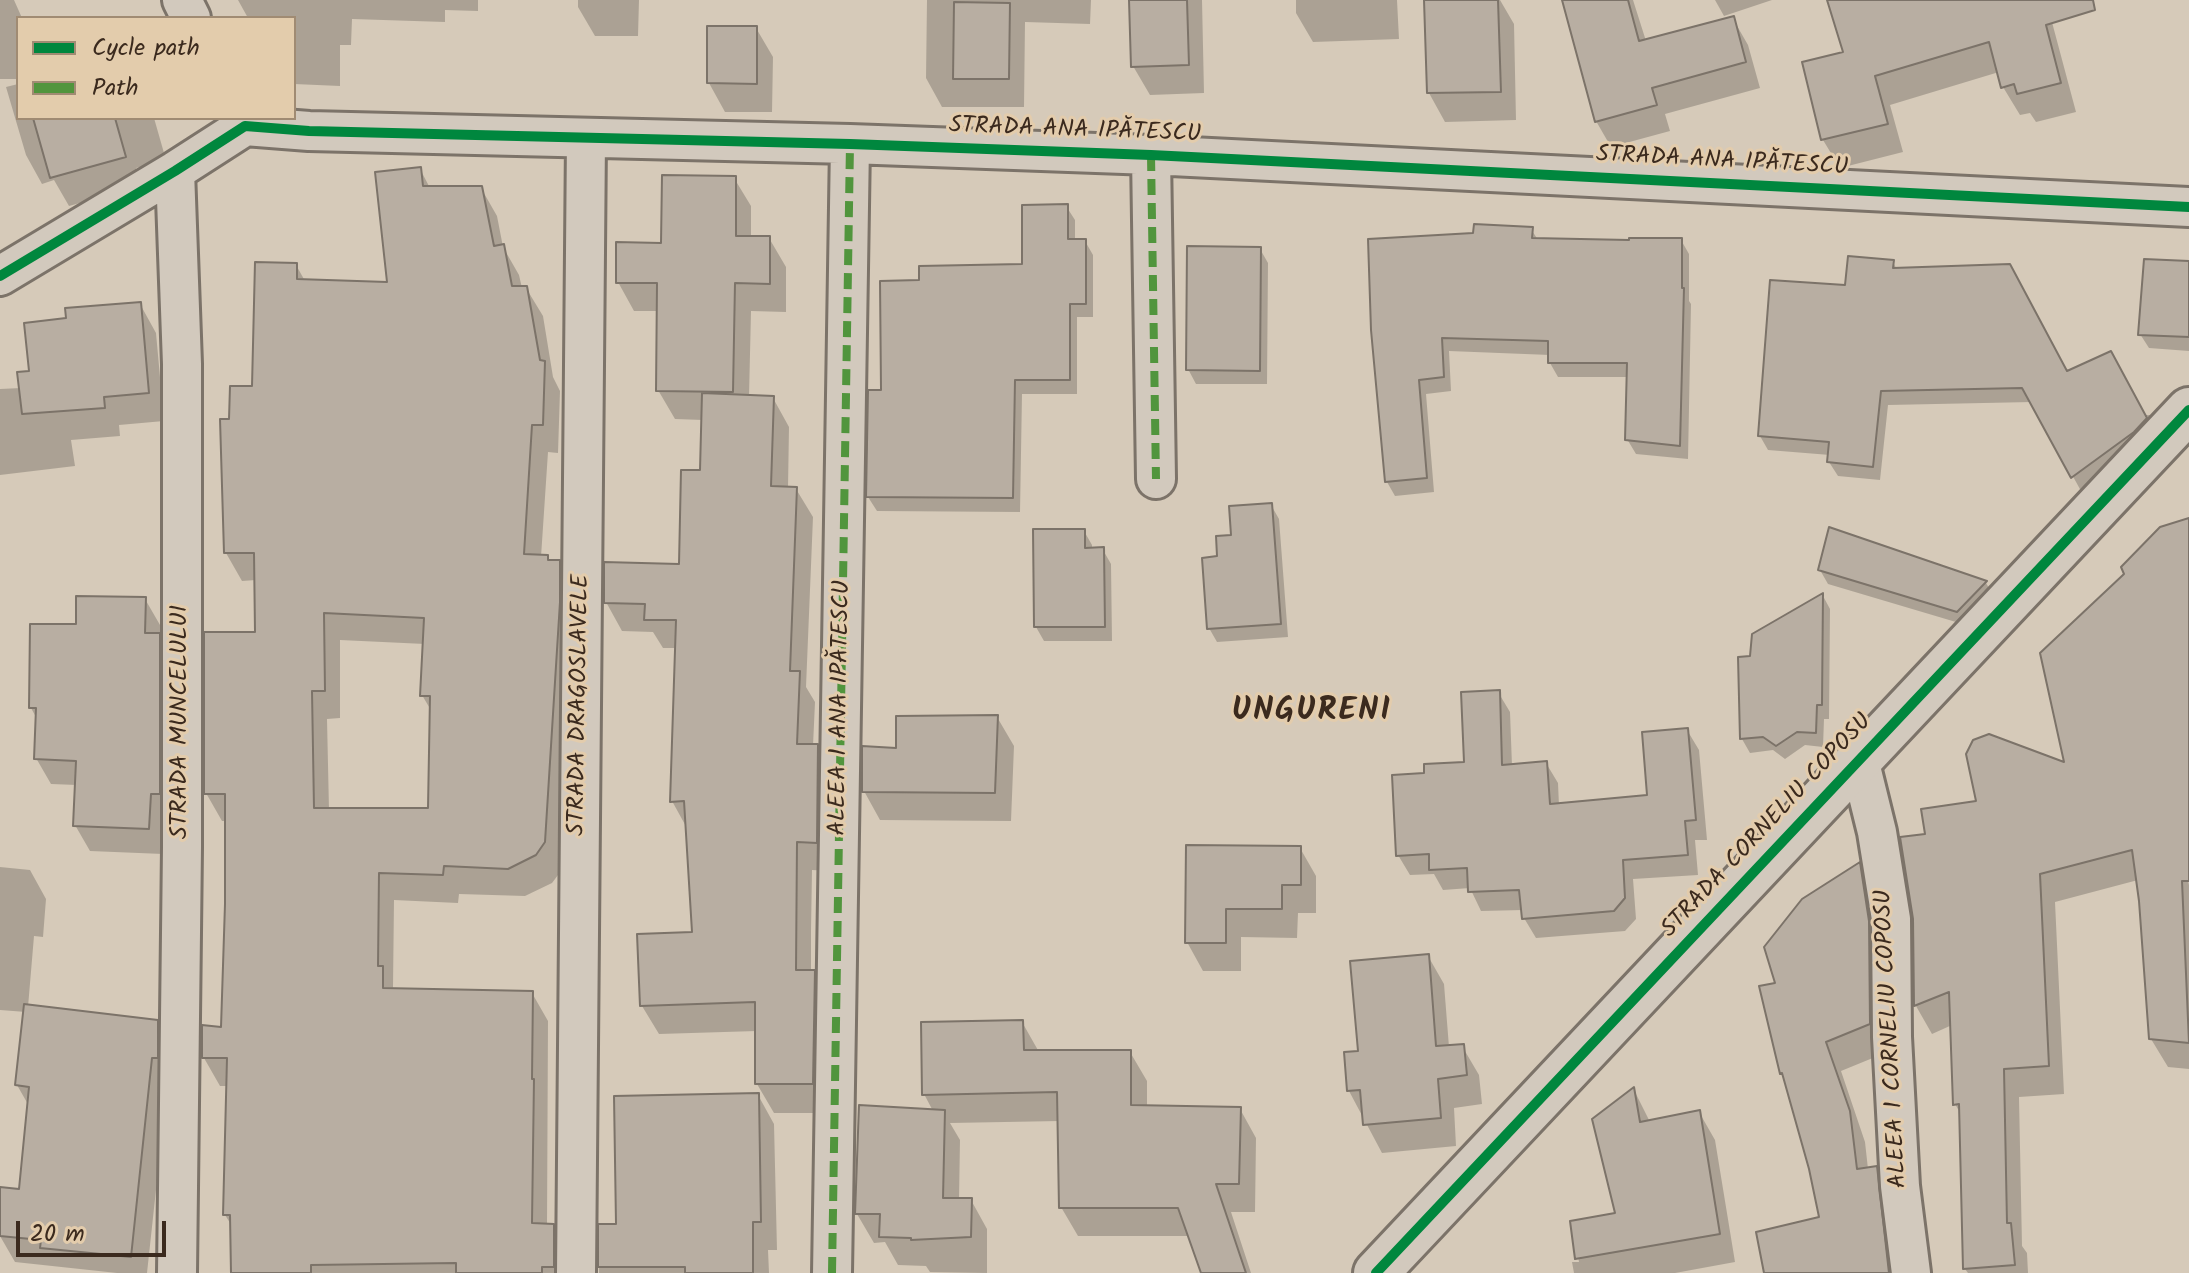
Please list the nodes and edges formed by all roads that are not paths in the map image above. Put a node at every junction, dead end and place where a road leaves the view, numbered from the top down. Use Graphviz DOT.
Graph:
graph roads {
  1 [pos="243,122"];
  2 [pos="586,138"];
  3 [pos="850,144"];
  4 [pos="1151,155"];
  5 [pos="175,171"];
  6 [pos="2189,207"];
  7 [pos="0,276"];
  8 [pos="2189,410"];
  9 [pos="1156,479"];
  10 [pos="1859,759"];
  11 [pos="177,1273"];
  12 [pos="576,1273"];
  13 [pos="832,1273"];
  14 [pos="1376,1273"];
  15 [pos="1911,1273"];
  1 -- 2 [label="street, STRADA ANA IPĂTESCU"];
  1 -- 5 [label="street, STRADA ANA IPĂTESCU"];
  2 -- 3 [label="street, STRADA ANA IPĂTESCU"];
  2 -- 12 [label="street, STRADA DRAGOSLAVELE"];
  3 -- 4 [label="street, STRADA ANA IPĂTESCU"];
  3 -- 13 [label="street, ALEEA 1 ANA IPĂTESCU"];
  4 -- 6 [label="street, STRADA ANA IPĂTESCU"];
  4 -- 9 [label="street"];
  5 -- 7 [label="street, STRADA ANA IPĂTESCU"];
  5 -- 11 [label="street, STRADA MUNCELULUI"];
  8 -- 10 [label="street, STRADA CORNELIU COPOSU"];
  10 -- 14 [label="street, STRADA CORNELIU COPOSU"];
  10 -- 15 [label="street, ALEEA 1 CORNELIU COPOSU"];
}
